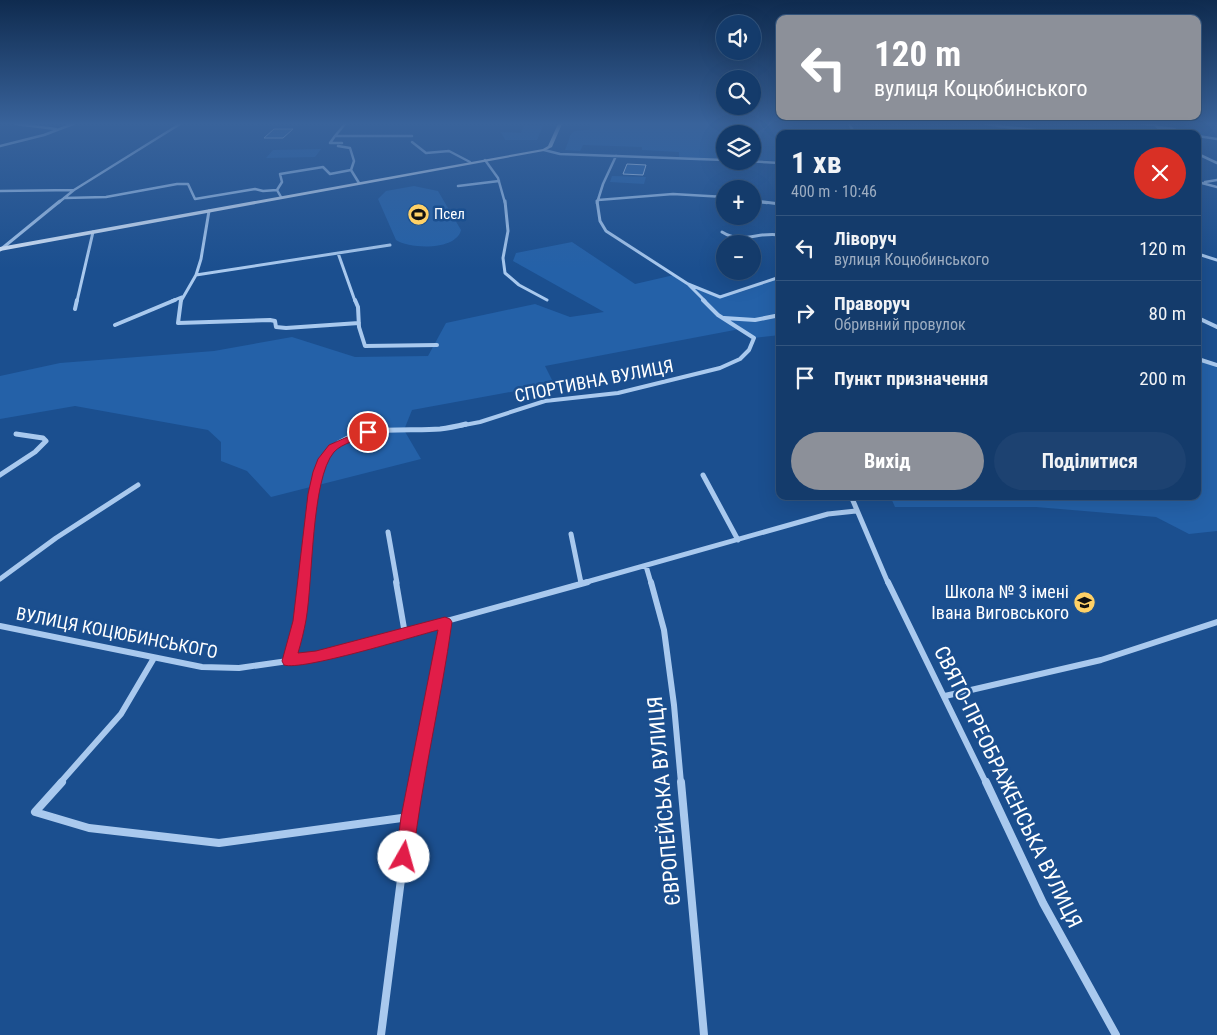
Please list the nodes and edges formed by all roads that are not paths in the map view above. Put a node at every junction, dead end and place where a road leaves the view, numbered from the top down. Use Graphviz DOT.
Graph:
graph roads {
  1 [pos="102,172"];
  2 [pos="290,172"];
  3 [pos="352,172"];
  4 [pos="416,172"];
  5 [pos="493,172"];
  6 [pos="608,172"];
  7 [pos="1217,180"];
  8 [pos="499,181"];
  9 [pos="359,183"];
  10 [pos="1202,183"];
  11 [pos="458,186"];
  12 [pos="1217,188"];
  13 [pos="74,190"];
  14 [pos="277,190"];
  15 [pos="0,192"];
  16 [pos="716,196"];
  17 [pos="281,197"];
  18 [pos="64,198"];
  19 [pos="598,200"];
  20 [pos="761,202"];
  21 [pos="776,204"];
  22 [pos="209,211"];
  23 [pos="93,232"];
  24 [pos="722,232"];
  25 [pos="776,234"];
  26 [pos="390,245"];
  27 [pos="1,249"];
  28 [pos="338,252"];
  29 [pos="1201,255"];
  30 [pos="1217,260"];
  31 [pos="196,275"];
  32 [pos="776,278"];
  33 [pos="688,284"];
  34 [pos="182,297"];
  35 [pos="547,300"];
  36 [pos="75,309"];
  37 [pos="776,316"];
  38 [pos="722,318"];
  39 [pos="1201,319"];
  40 [pos="359,323"];
  41 [pos="115,325"];
  42 [pos="1217,327"];
  43 [pos="437,345"];
  44 [pos="1201,360"];
  45 [pos="1217,365"];
  46 [pos="16,434"];
  47 [pos="0,475"];
  48 [pos="703,475"];
  49 [pos="138,485"];
  50 [pos="852,500"];
  51 [pos="856,511"];
  52 [pos="388,532"];
  53 [pos="571,534"];
  54 [pos="738,540"];
  55 [pos="646,566"];
  56 [pos="0,579"];
  57 [pos="581,584"];
  58 [pos="445,622"];
  59 [pos="1217,622"];
  60 [pos="0,626"];
  61 [pos="405,634"];
  62 [pos="154,658"];
  63 [pos="289,661"];
  64 [pos="945,696"];
  65 [pos="410,817"];
  66 [pos="381,1035"];
  67 [pos="704,1035"];
  68 [pos="1116,1035"];
  1 -- 13 [label="street"];
  2 -- 14 [label="street"];
  3 -- 9 [label="street"];
  4 -- 9 [label="street"];
  5 -- 8 [label="street"];
  6 -- 19 [label="street"];
  7 -- 10 [label="street"];
  8 -- 11 [label="street"];
  8 -- 35 [label="street"];
  9 -- 17 [label="street"];
  10 -- 12 [label="street"];
  13 -- 15 [label="street"];
  13 -- 18 [label="street"];
  14 -- 17 [label="street"];
  14 -- 18 [label="street"];
  16 -- 19 [label="street"];
  17 -- 22 [label="street"];
  18 -- 27 [label="street"];
  19 -- 33 [label="street"];
  20 -- 21 [label="street"];
  22 -- 23 [label="street"];
  22 -- 31 [label="street"];
  23 -- 27 [label="street"];
  23 -- 36 [label="street"];
  24 -- 25 [label="street"];
  26 -- 28 [label="street"];
  28 -- 31 [label="street"];
  28 -- 40 [label="street"];
  29 -- 30 [label="street"];
  31 -- 34 [label="street"];
  32 -- 33 [label="street"];
  33 -- 38 [label="street"];
  34 -- 40 [label="street"];
  34 -- 41 [label="street"];
  37 -- 38 [label="street"];
  38 -- 63 [label="street, СПОРТИВНА ВУЛИЦЯ"];
  39 -- 42 [label="street"];
  40 -- 43 [label="street"];
  44 -- 45 [label="street"];
  46 -- 47 [label="street"];
  48 -- 54 [label="street"];
  49 -- 56 [label="street"];
  50 -- 51 [label="street, СВЯТО-ПРЕОБРАЖЕНСЬКА ВУЛИЦЯ"];
  51 -- 54 [label="street, ВУЛИЦЯ КОЦЮБИНСЬКОГО"];
  51 -- 64 [label="street, СВЯТО-ПРЕОБРАЖЕНСЬКА ВУЛИЦЯ"];
  52 -- 61 [label="street"];
  53 -- 57 [label="street"];
  54 -- 55 [label="street, ВУЛИЦЯ КОЦЮБИНСЬКОГО"];
  55 -- 57 [label="street, ВУЛИЦЯ КОЦЮБИНСЬКОГО"];
  55 -- 67 [label="street, ЄВРОПЕЙСЬКА ВУЛИЦЯ"];
  57 -- 58 [label="street, ВУЛИЦЯ КОЦЮБИНСЬКОГО"];
  58 -- 61 [label="street, ВУЛИЦЯ КОЦЮБИНСЬКОГО"];
  58 -- 65 [label="street"];
  59 -- 64 [label="street"];
  60 -- 62 [label="street, ВУЛИЦЯ КОЦЮБИНСЬКОГО"];
  61 -- 63 [label="street, ВУЛИЦЯ КОЦЮБИНСЬКОГО"];
  62 -- 63 [label="street, ВУЛИЦЯ КОЦЮБИНСЬКОГО"];
  62 -- 65 [label="street"];
  64 -- 68 [label="street, СВЯТО-ПРЕОБРАЖЕНСЬКА ВУЛИЦЯ"];
  65 -- 66 [label="street"];
}
